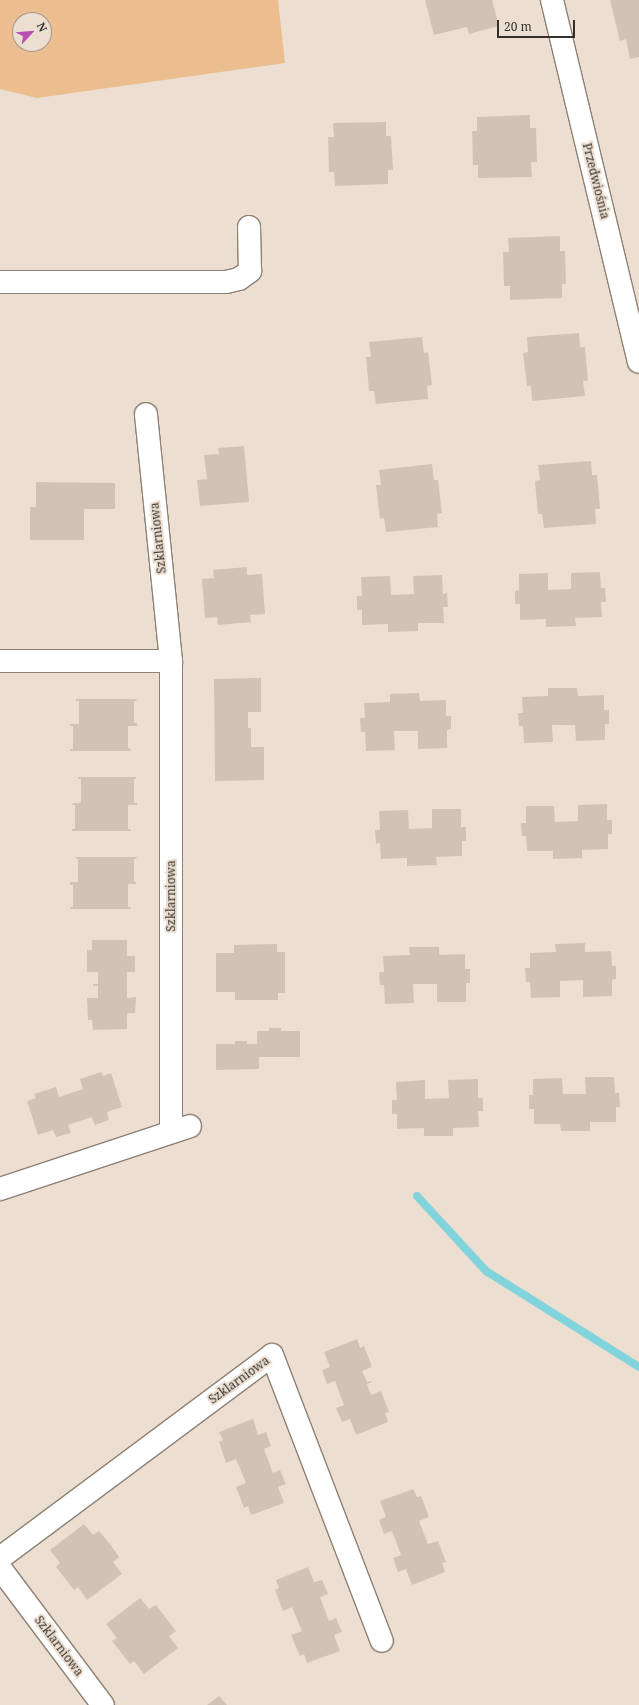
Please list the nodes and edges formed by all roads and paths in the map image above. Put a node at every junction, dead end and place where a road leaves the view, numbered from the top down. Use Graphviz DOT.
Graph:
graph roads {
  1 [pos="552,0"];
  2 [pos="249,227"];
  3 [pos="0,282"];
  4 [pos="639,362"];
  5 [pos="146,414"];
  6 [pos="0,661"];
  7 [pos="171,661"];
  8 [pos="0,1189"];
  9 [pos="0,1558"];
  10 [pos="0,1568"];
  11 [pos="382,1641"];
  12 [pos="103,1705"];
  1 -- 4 [label="street, Przedwiośnia"];
  2 -- 3 [label="street"];
  5 -- 7 [label="street, Szklarniowa"];
  6 -- 7 [label="street"];
  7 -- 8 [label="street, Szklarniowa"];
  9 -- 11 [label="street, Szklarniowa"];
  10 -- 12 [label="street, Szklarniowa"];
}
